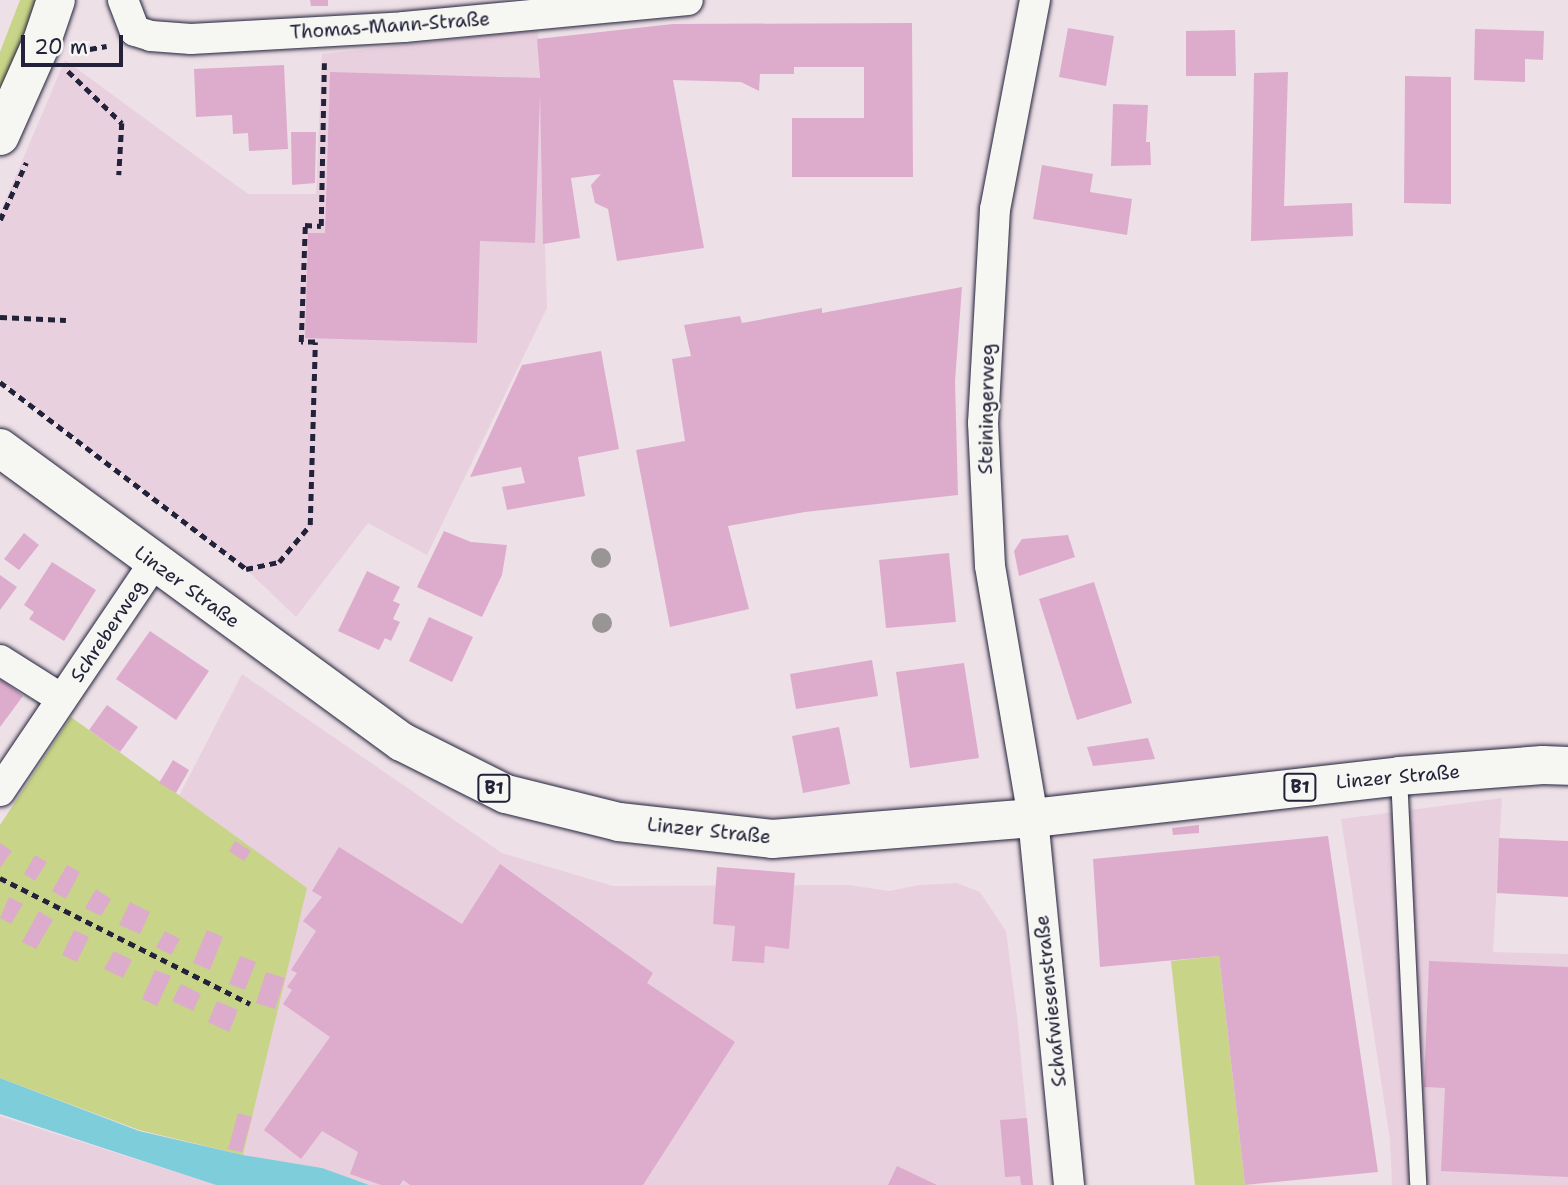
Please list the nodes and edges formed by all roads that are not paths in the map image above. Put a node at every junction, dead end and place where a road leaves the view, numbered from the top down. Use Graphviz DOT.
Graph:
graph roads {
  1 [pos="56,0"];
  2 [pos="123,0"];
  3 [pos="688,0"];
  4 [pos="1035,0"];
  5 [pos="0,136"];
  6 [pos="0,448"];
  7 [pos="154,563"];
  8 [pos="0,660"];
  9 [pos="62,699"];
  10 [pos="1568,766"];
  11 [pos="1399,776"];
  12 [pos="0,791"];
  13 [pos="1033,818"];
  14 [pos="1069,1185"];
  15 [pos="1418,1185"];
  1 -- 5 [label="main road"];
  2 -- 3 [label="street, Thomas-Mann-Straße"];
  4 -- 13 [label="street, Steiningerweg"];
  6 -- 7 [label="main road, Linzer Straße / B1"];
  7 -- 9 [label="street, Schreberweg"];
  7 -- 13 [label="main road, Linzer Straße / B1"];
  8 -- 9 [label="street, Schreberweg"];
  9 -- 12 [label="street, Schreberweg"];
  10 -- 11 [label="main road, Linzer Straße / B1"];
  11 -- 13 [label="main road, Linzer Straße / B1"];
  11 -- 15 [label="lane"];
  13 -- 14 [label="street, Schafwiesenstraße"];
}
